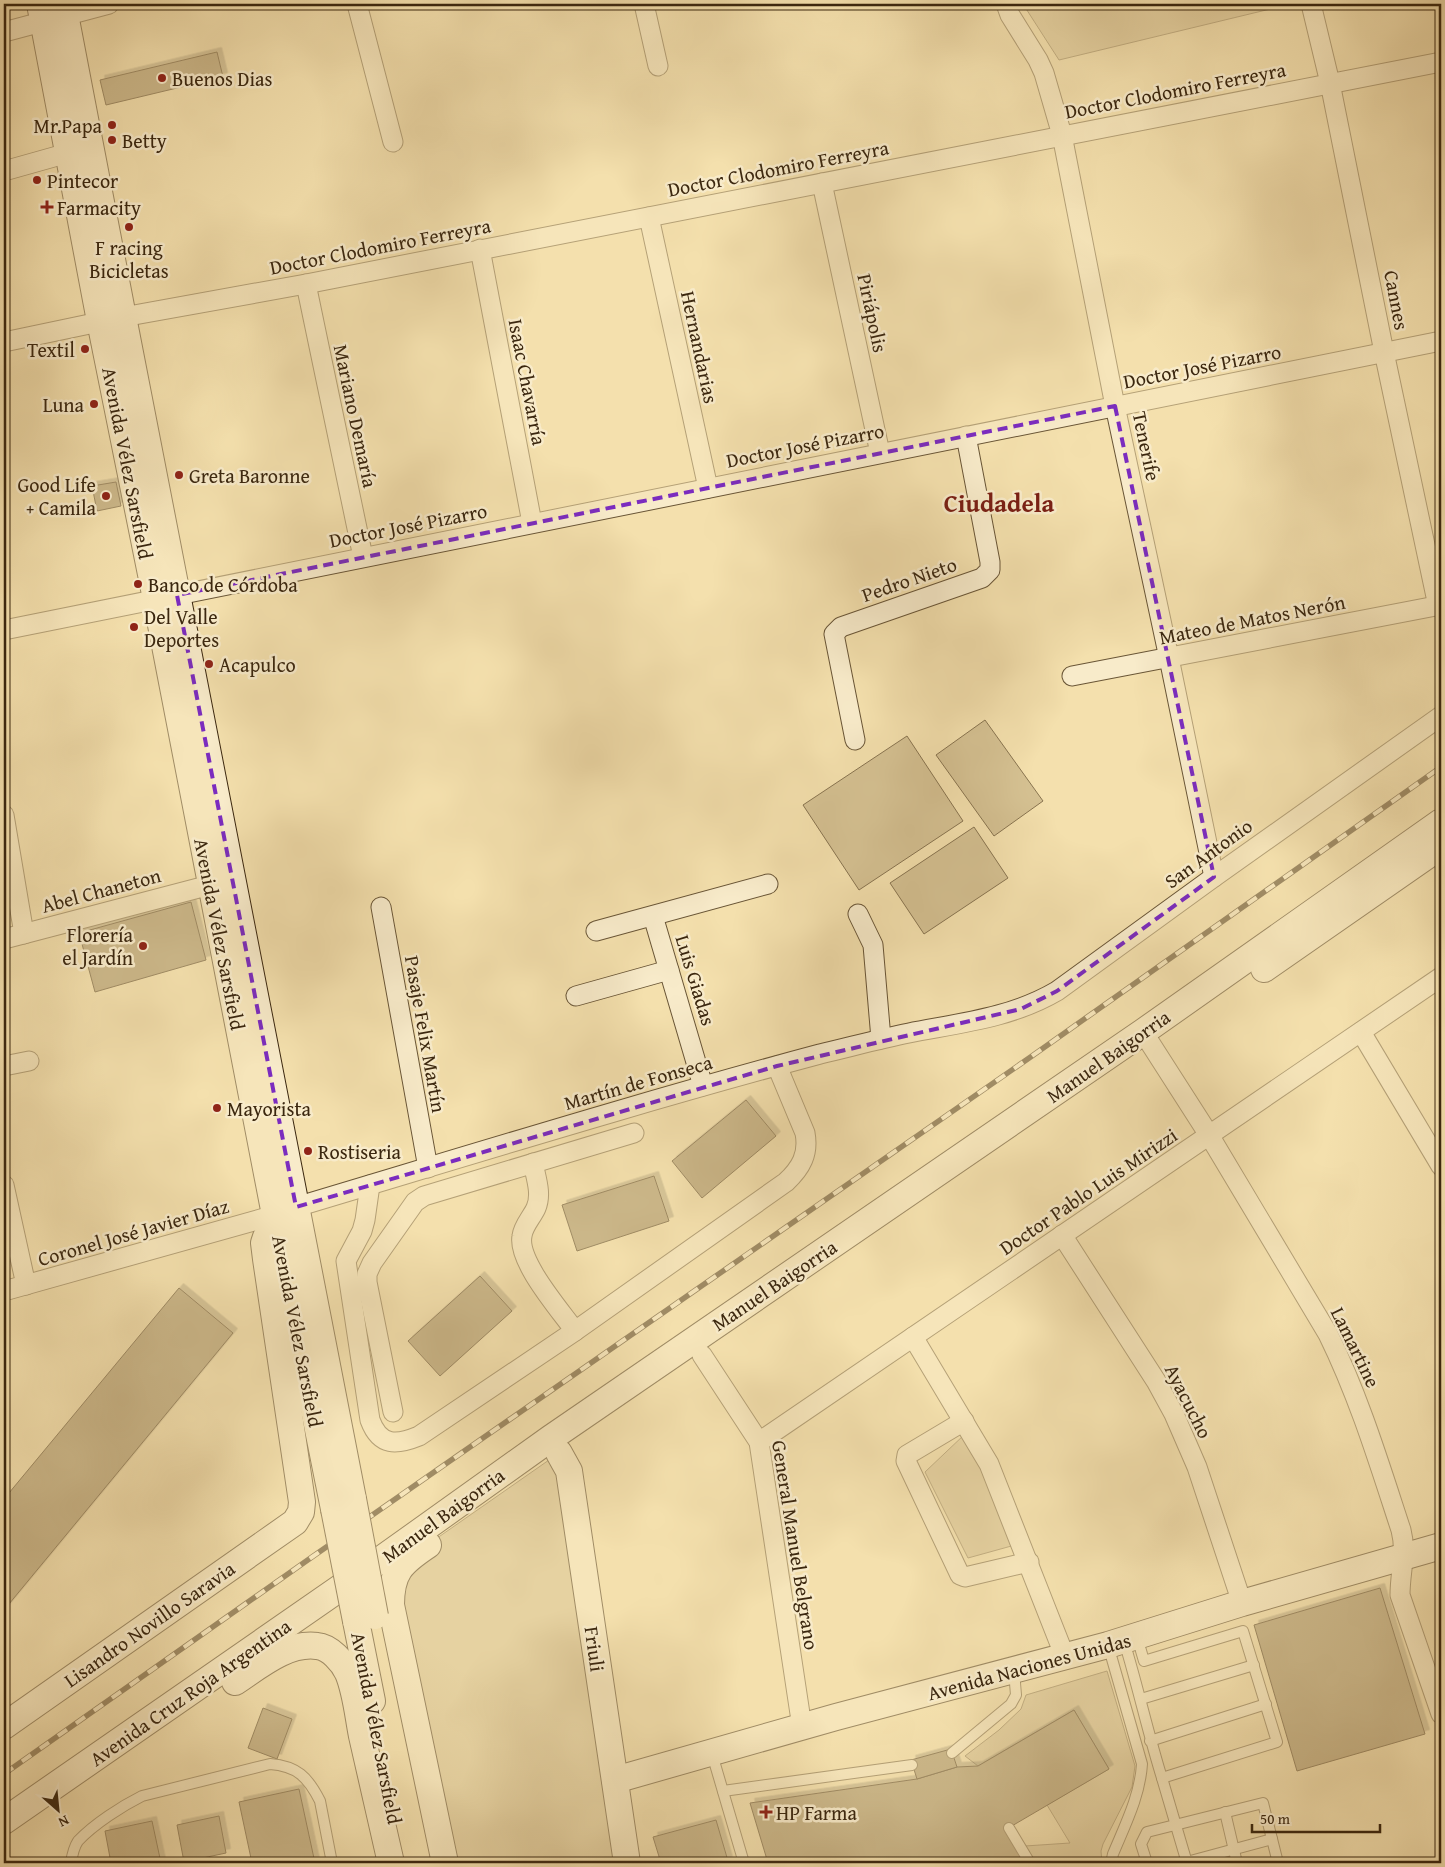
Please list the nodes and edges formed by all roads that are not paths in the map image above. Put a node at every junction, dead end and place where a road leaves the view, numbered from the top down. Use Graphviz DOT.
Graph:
graph roads {
  1 [pos="109,4"];
  2 [pos="357,4"];
  3 [pos="644,4"];
  4 [pos="1006,4"];
  5 [pos="1311,4"];
  6 [pos="53,11"];
  7 [pos="4,32"];
  8 [pos="1441,62"];
  9 [pos="658,66"];
  10 [pos="1330,83"];
  11 [pos="1062,135"];
  12 [pos="393,142"];
  13 [pos="68,153"];
  14 [pos="4,171"];
  15 [pos="822,183"];
  16 [pos="649,217"];
  17 [pos="480,250"];
  18 [pos="306,284"];
  19 [pos="111,319"];
  20 [pos="1441,341"];
  21 [pos="4,342"];
  22 [pos="1384,352"];
  23 [pos="1115,406"];
  24 [pos="966,436"];
  25 [pos="880,453"];
  26 [pos="708,488"];
  27 [pos="532,523"];
  28 [pos="363,557"];
  29 [pos="166,597"];
  30 [pos="1439,606"];
  31 [pos="4,630"];
  32 [pos="1170,658"];
  33 [pos="1072,676"];
  34 [pos="1441,716"];
  35 [pos="855,740"];
  36 [pos="4,816"];
  37 [pos="1441,822"];
  38 [pos="1441,846"];
  39 [pos="1214,876"];
  40 [pos="768,884"];
  41 [pos="210,885"];
  42 [pos="381,908"];
  43 [pos="858,914"];
  44 [pos="653,916"];
  45 [pos="596,931"];
  46 [pos="24,934"];
  47 [pos="4,939"];
  48 [pos="669,970"];
  49 [pos="1441,977"];
  50 [pos="576,996"];
  51 [pos="996,1016"];
  52 [pos="1361,1032"];
  53 [pos="880,1039"];
  54 [pos="1148,1040"];
  55 [pos="29,1061"];
  56 [pos="4,1066"];
  57 [pos="777,1066"];
  58 [pos="704,1086"];
  59 [pos="634,1133"];
  60 [pos="1209,1136"];
  61 [pos="533,1163"];
  62 [pos="1441,1166"];
  63 [pos="428,1168"];
  64 [pos="370,1185"];
  65 [pos="4,1186"];
  66 [pos="286,1211"];
  67 [pos="1062,1235"];
  68 [pos="26,1285"];
  69 [pos="4,1291"];
  70 [pos="575,1331"];
  71 [pos="913,1337"];
  72 [pos="702,1355"];
  73 [pos="393,1412"];
  74 [pos="964,1421"];
  75 [pos="759,1442"];
  76 [pos="555,1446"];
  77 [pos="448,1532"];
  78 [pos="1441,1546"];
  79 [pos="1404,1557"];
  80 [pos="1029,1562"];
  81 [pos="376,1563"];
  82 [pos="1242,1603"];
  83 [pos="366,1619"];
  84 [pos="1123,1640"];
  85 [pos="1065,1657"];
  86 [pos="1254,1665"];
  87 [pos="1014,1671"];
  88 [pos="1141,1699"];
  89 [pos="1266,1704"];
  90 [pos="1441,1714"];
  91 [pos="4,1726"];
  92 [pos="802,1726"];
  93 [pos="1150,1741"];
  94 [pos="711,1753"];
  95 [pos="952,1753"];
  96 [pos="912,1765"];
  97 [pos="1162,1778"];
  98 [pos="615,1780"];
  99 [pos="723,1791"];
  100 [pos="1225,1812"];
  101 [pos="11,1817"];
  102 [pos="1176,1824"];
  103 [pos="1009,1828"];
  104 [pos="1272,1839"];
  105 [pos="1234,1850"];
  106 [pos="71,1863"];
  107 [pos="332,1863"];
  108 [pos="390,1863"];
  109 [pos="404,1863"];
  110 [pos="427,1863"];
  111 [pos="445,1863"];
  112 [pos="627,1863"];
  113 [pos="744,1863"];
  114 [pos="1030,1863"];
  115 [pos="1112,1863"];
  116 [pos="1147,1863"];
  117 [pos="1186,1863"];
  118 [pos="1238,1863"];
  119 [pos="1278,1863"];
  1 -- 6 [label="street"];
  2 -- 12 [label="street"];
  3 -- 9 [label="street"];
  4 -- 11 [label="street, Tenerife"];
  5 -- 10 [label="street, Cannes"];
  6 -- 7 [label="street"];
  6 -- 13 [label="main road, Avenida Vélez Sarsfield"];
  6 -- 19 [label="main road, Avenida Vélez Sarsfield"];
  8 -- 10 [label="street, Doctor Clodomiro Ferreyra"];
  10 -- 11 [label="street, Doctor Clodomiro Ferreyra"];
  10 -- 22 [label="street, Cannes"];
  11 -- 15 [label="street, Doctor Clodomiro Ferreyra"];
  11 -- 23 [label="street, Tenerife"];
  13 -- 14 [label="street"];
  13 -- 19 [label="main road, Avenida Vélez Sarsfield"];
  15 -- 16 [label="street, Doctor Clodomiro Ferreyra"];
  15 -- 25 [label="street, Piriápolis"];
  16 -- 17 [label="street, Doctor Clodomiro Ferreyra"];
  16 -- 26 [label="street, Hernandarias"];
  17 -- 18 [label="street, Doctor Clodomiro Ferreyra"];
  17 -- 27 [label="street, Isaac Chavarría"];
  18 -- 19 [label="street, Doctor Clodomiro Ferreyra"];
  18 -- 28 [label="street, Mariano Demaría"];
  19 -- 21 [label="street, Doctor Clodomiro Ferreyra"];
  19 -- 29 [label="main road, Avenida Vélez Sarsfield"];
  20 -- 22 [label="street, Doctor José Pizarro"];
  22 -- 23 [label="street, Doctor José Pizarro"];
  22 -- 30 [label="street, Cannes"];
  23 -- 24 [label="street, Doctor José Pizarro"];
  23 -- 32 [label="street, Tenerife"];
  24 -- 25 [label="street, Doctor José Pizarro"];
  24 -- 35 [label="street, Pedro Nieto"];
  25 -- 26 [label="street, Doctor José Pizarro"];
  26 -- 27 [label="street, Doctor José Pizarro"];
  27 -- 28 [label="street, Doctor José Pizarro"];
  28 -- 29 [label="street, Doctor José Pizarro"];
  29 -- 31 [label="street, Doctor José Pizarro"];
  29 -- 41 [label="main road, Avenida Vélez Sarsfield"];
  29 -- 66 [label="main road, Avenida Vélez Sarsfield"];
  30 -- 32 [label="street, Mateo de Matos Nerón"];
  32 -- 33 [label="street, Mateo de Matos Nerón"];
  32 -- 39 [label="street, Tenerife"];
  34 -- 39 [label="street, San Antonio"];
  36 -- 46 [label="street"];
  37 -- 54 [label="main road, Manuel Baigorria"];
  38 -- 54 [label="main road, Manuel Baigorria"];
  39 -- 51 [label="street, San Antonio"];
  40 -- 44 [label="street"];
  41 -- 46 [label="street, Abel Chaneton"];
  41 -- 66 [label="main road, Avenida Vélez Sarsfield"];
  42 -- 63 [label="street, Pasaje Felix Martín"];
  43 -- 53 [label="street"];
  44 -- 45 [label="street"];
  44 -- 48 [label="street, Luis Giadas"];
  46 -- 47 [label="street, Abel Chaneton"];
  48 -- 50 [label="street"];
  48 -- 58 [label="street, Luis Giadas"];
  49 -- 52 [label="street, Doctor Pablo Luis Mirizzi"];
  51 -- 53 [label="street, Martín de Fonseca"];
  52 -- 60 [label="street, Doctor Pablo Luis Mirizzi"];
  52 -- 62 [label="street"];
  53 -- 57 [label="street, Martín de Fonseca"];
  54 -- 60 [label="street, Lamartine"];
  54 -- 72 [label="main road, Manuel Baigorria"];
  54 -- 76 [label="main road, Manuel Baigorria"];
  55 -- 56 [label="street"];
  57 -- 58 [label="street, Martín de Fonseca"];
  57 -- 70 [label="street"];
  58 -- 63 [label="street, Martín de Fonseca"];
  59 -- 61 [label="street"];
  60 -- 67 [label="street, Doctor Pablo Luis Mirizzi"];
  60 -- 79 [label="street, Lamartine"];
  61 -- 70 [label="street"];
  61 -- 73 [label="street"];
  63 -- 64 [label="street, Martín de Fonseca"];
  64 -- 66 [label="street, Martín de Fonseca"];
  64 -- 70 [label="street"];
  65 -- 68 [label="street"];
  66 -- 68 [label="street, Coronel José Javier Díaz"];
  66 -- 83 [label="main road, Avenida Vélez Sarsfield, bridge"];
  66 -- 91 [label="main road, Lisandro Novillo Saravia"];
  67 -- 71 [label="street, Doctor Pablo Luis Mirizzi"];
  67 -- 82 [label="street, Ayacucho"];
  68 -- 69 [label="street, Coronel José Javier Díaz"];
  71 -- 74 [label="street"];
  71 -- 75 [label="street, Doctor Pablo Luis Mirizzi"];
  72 -- 75 [label="street, General Manuel Belgrano"];
  72 -- 76 [label="main road, Manuel Baigorria"];
  74 -- 80 [label="street"];
  74 -- 80 [label="street"];
  75 -- 92 [label="street, General Manuel Belgrano"];
  76 -- 77 [label="main road, Manuel Baigorria"];
  76 -- 81 [label="main road, Manuel Baigorria"];
  76 -- 98 [label="main road, Friuli"];
  77 -- 81 [label="main road, Manuel Baigorria"];
  77 -- 111 [label="main road"];
  78 -- 79 [label="main road, Avenida Naciones Unidas"];
  79 -- 82 [label="main road, Avenida Naciones Unidas"];
  79 -- 90 [label="street, Lamartine"];
  80 -- 85 [label="street"];
  81 -- 101 [label="main road, Avenida Cruz Roja Argentina"];
  82 -- 84 [label="main road, Avenida Naciones Unidas"];
  83 -- 109 [label="main road, Avenida Vélez Sarsfield"];
  83 -- 110 [label="main road, Avenida Vélez Sarsfield"];
  84 -- 85 [label="main road, Avenida Naciones Unidas"];
  84 -- 86 [label="lane"];
  84 -- 88 [label="lane"];
  84 -- 115 [label="lane"];
  85 -- 87 [label="main road, Avenida Naciones Unidas"];
  86 -- 88 [label="lane"];
  86 -- 89 [label="lane"];
  87 -- 92 [label="main road, Avenida Naciones Unidas"];
  87 -- 95 [label="lane"];
  88 -- 93 [label="lane"];
  89 -- 93 [label="lane"];
  89 -- 97 [label="lane"];
  92 -- 94 [label="main road, Avenida Naciones Unidas"];
  93 -- 97 [label="lane"];
  94 -- 98 [label="main road, Avenida Naciones Unidas"];
  94 -- 99 [label="lane"];
  96 -- 99 [label="lane"];
  97 -- 102 [label="lane"];
  98 -- 112 [label="main road, Friuli"];
  99 -- 113 [label="lane"];
  100 -- 102 [label="lane"];
  100 -- 104 [label="lane"];
  100 -- 105 [label="lane"];
  101 -- 108 [label="main road"];
  102 -- 116 [label="lane"];
  102 -- 117 [label="lane"];
  103 -- 114 [label="lane"];
  104 -- 105 [label="lane"];
  104 -- 119 [label="lane"];
  105 -- 117 [label="lane"];
  105 -- 118 [label="lane"];
  106 -- 107 [label="lane"];
}
